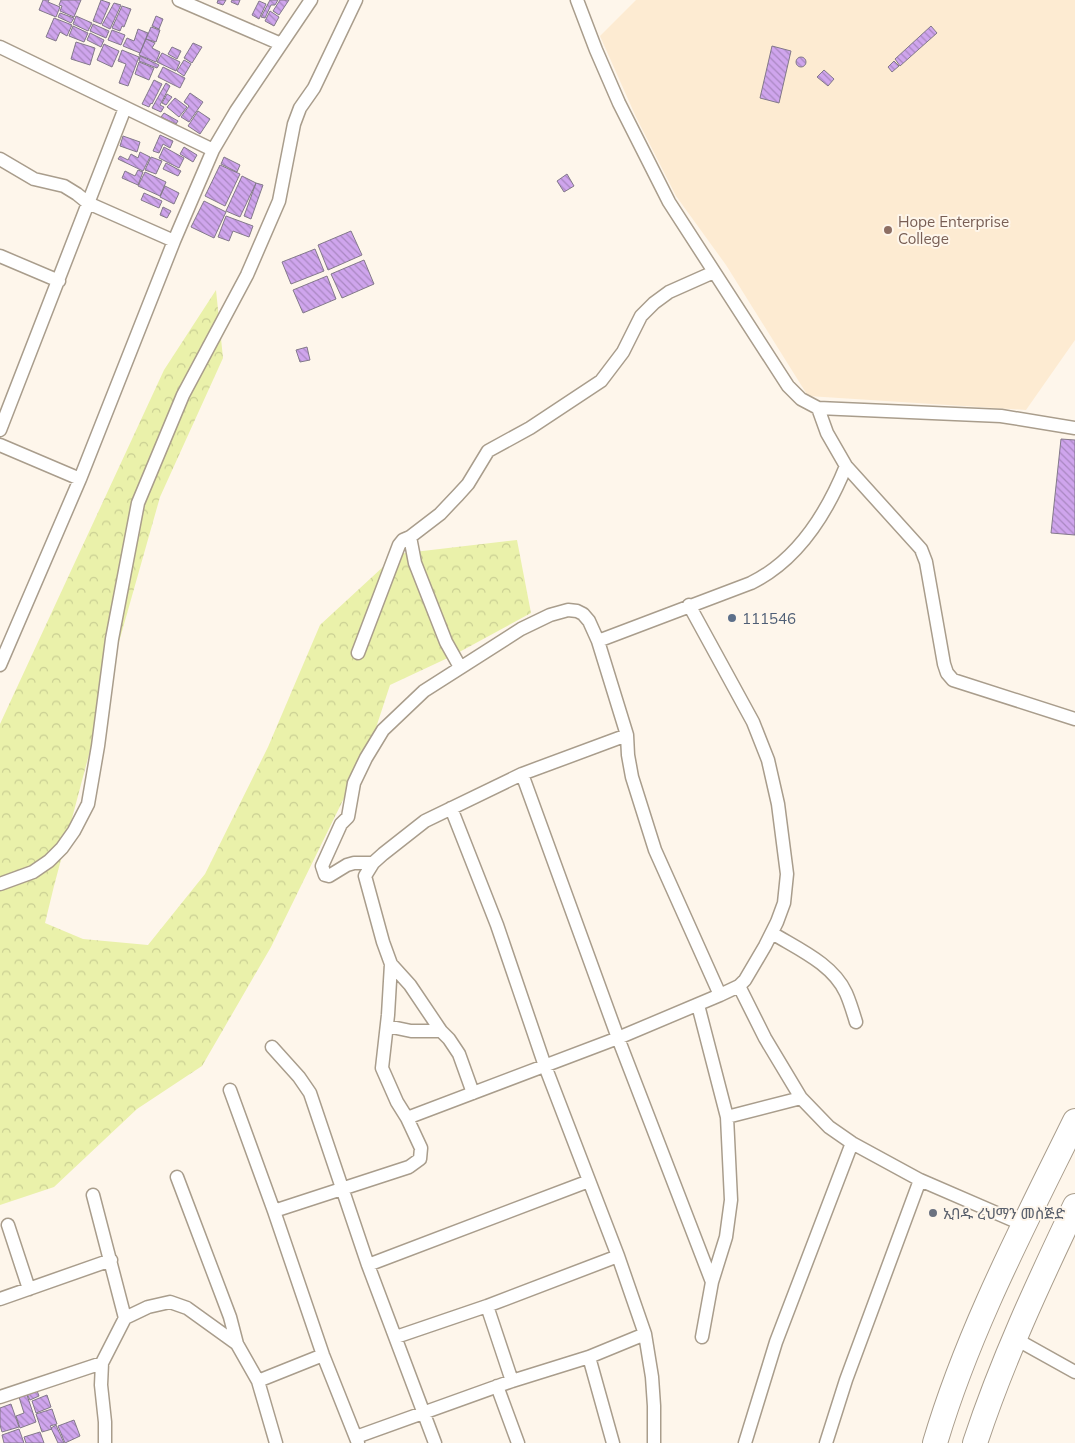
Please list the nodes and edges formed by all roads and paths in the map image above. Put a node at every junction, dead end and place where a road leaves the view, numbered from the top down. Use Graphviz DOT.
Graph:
graph roads {
  1 [pos="181,0"];
  2 [pos="311,0"];
  3 [pos="356,0"];
  4 [pos="577,0"];
  5 [pos="281,44"];
  6 [pos="0,47"];
  7 [pos="125,108"];
  8 [pos="213,150"];
  9 [pos="0,159"];
  10 [pos="88,203"];
  11 [pos="174,241"];
  12 [pos="0,256"];
  13 [pos="714,272"];
  14 [pos="59,281"];
  15 [pos="818,408"];
  16 [pos="1075,428"];
  17 [pos="0,430"];
  18 [pos="0,445"];
  19 [pos="846,466"];
  20 [pos="80,480"];
  21 [pos="410,537"];
  22 [pos="690,605"];
  23 [pos="598,641"];
  24 [pos="358,653"];
  25 [pos="0,665"];
  26 [pos="460,667"];
  27 [pos="1075,719"];
  28 [pos="627,736"];
  29 [pos="522,774"];
  30 [pos="451,808"];
  31 [pos="374,863"];
  32 [pos="0,884"];
  33 [pos="772,933"];
  34 [pos="391,964"];
  35 [pos="739,986"];
  36 [pos="720,995"];
  37 [pos="698,1005"];
  38 [pos="856,1022"];
  39 [pos="387,1026"];
  40 [pos="441,1031"];
  41 [pos="618,1038"];
  42 [pos="272,1047"];
  43 [pos="545,1066"];
  44 [pos="230,1090"];
  45 [pos="473,1093"];
  46 [pos="801,1098"];
  47 [pos="727,1117"];
  48 [pos="407,1118"];
  49 [pos="1075,1121"];
  50 [pos="852,1143"];
  51 [pos="176,1177"];
  52 [pos="920,1180"];
  53 [pos="589,1181"];
  54 [pos="342,1190"];
  55 [pos="93,1195"];
  56 [pos="1075,1206"];
  57 [pos="274,1211"];
  58 [pos="8,1225"];
  59 [pos="1024,1225"];
  60 [pos="618,1256"];
  61 [pos="111,1260"];
  62 [pos="368,1264"];
  63 [pos="712,1282"];
  64 [pos="29,1289"];
  65 [pos="0,1298"];
  66 [pos="487,1306"];
  67 [pos="125,1318"];
  68 [pos="645,1334"];
  69 [pos="396,1337"];
  70 [pos="702,1337"];
  71 [pos="1014,1338"];
  72 [pos="237,1344"];
  73 [pos="323,1355"];
  74 [pos="589,1357"];
  75 [pos="102,1362"];
  76 [pos="1075,1372"];
  77 [pos="258,1381"];
  78 [pos="512,1381"];
  79 [pos="497,1386"];
  80 [pos="0,1397"];
  81 [pos="424,1414"];
  82 [pos="357,1440"];
  83 [pos="105,1443"];
  84 [pos="276,1443"];
  85 [pos="435,1443"];
  86 [pos="518,1443"];
  87 [pos="614,1443"];
  88 [pos="654,1443"];
  89 [pos="745,1443"];
  90 [pos="826,1443"];
  91 [pos="935,1443"];
  92 [pos="975,1443"];
  1 -- 5 [label="street"];
  2 -- 5 [label="street"];
  3 -- 32 [label="street"];
  4 -- 13 [label="street"];
  5 -- 8 [label="street"];
  6 -- 7 [label="street"];
  7 -- 8 [label="street"];
  7 -- 10 [label="street"];
  8 -- 11 [label="street"];
  9 -- 10 [label="street"];
  10 -- 11 [label="street"];
  10 -- 14 [label="street"];
  11 -- 20 [label="street"];
  12 -- 14 [label="street"];
  13 -- 15 [label="street"];
  13 -- 21 [label="street"];
  14 -- 17 [label="street"];
  15 -- 16 [label="street"];
  15 -- 19 [label="street"];
  18 -- 20 [label="street"];
  19 -- 22 [label="street"];
  19 -- 27 [label="street"];
  20 -- 25 [label="street"];
  21 -- 24 [label="street"];
  21 -- 26 [label="street"];
  22 -- 23 [label="street"];
  22 -- 33 [label="street"];
  23 -- 26 [label="street"];
  23 -- 28 [label="street"];
  26 -- 31 [label="street"];
  28 -- 29 [label="street"];
  28 -- 36 [label="street"];
  29 -- 30 [label="street"];
  29 -- 41 [label="street"];
  30 -- 31 [label="street"];
  30 -- 43 [label="street"];
  31 -- 34 [label="street"];
  33 -- 35 [label="street"];
  33 -- 38 [label="street"];
  34 -- 39 [label="street"];
  34 -- 40 [label="street"];
  35 -- 36 [label="street"];
  35 -- 46 [label="street"];
  36 -- 37 [label="street"];
  37 -- 41 [label="street"];
  37 -- 47 [label="street"];
  39 -- 40 [label="street"];
  39 -- 48 [label="street"];
  40 -- 45 [label="street"];
  41 -- 43 [label="street"];
  41 -- 63 [label="street"];
  42 -- 54 [label="street"];
  43 -- 45 [label="street"];
  43 -- 53 [label="street"];
  44 -- 57 [label="street"];
  45 -- 48 [label="street"];
  46 -- 47 [label="street"];
  46 -- 50 [label="street"];
  47 -- 63 [label="street"];
  48 -- 54 [label="street"];
  49 -- 59 [label="highway"];
  50 -- 52 [label="street"];
  50 -- 89 [label="street"];
  51 -- 72 [label="street"];
  52 -- 59 [label="street"];
  52 -- 90 [label="street"];
  53 -- 60 [label="street"];
  53 -- 62 [label="street"];
  54 -- 57 [label="street"];
  54 -- 62 [label="street"];
  55 -- 61 [label="street"];
  56 -- 71 [label="highway"];
  57 -- 73 [label="street"];
  58 -- 64 [label="street"];
  59 -- 91 [label="highway"];
  60 -- 66 [label="street"];
  60 -- 68 [label="street"];
  61 -- 64 [label="street"];
  61 -- 67 [label="street"];
  62 -- 69 [label="street"];
  63 -- 70 [label="street"];
  64 -- 65 [label="street"];
  66 -- 69 [label="street"];
  66 -- 78 [label="street"];
  67 -- 72 [label="street"];
  67 -- 75 [label="street"];
  68 -- 74 [label="street"];
  68 -- 88 [label="street"];
  69 -- 81 [label="street"];
  71 -- 76 [label="street"];
  71 -- 92 [label="highway"];
  72 -- 77 [label="street"];
  73 -- 77 [label="street"];
  73 -- 82 [label="street"];
  74 -- 78 [label="street"];
  74 -- 87 [label="street"];
  75 -- 80 [label="street"];
  75 -- 83 [label="street"];
  77 -- 84 [label="street"];
  78 -- 79 [label="street"];
  79 -- 81 [label="street"];
  79 -- 86 [label="street"];
  81 -- 82 [label="street"];
  81 -- 85 [label="street"];
}
